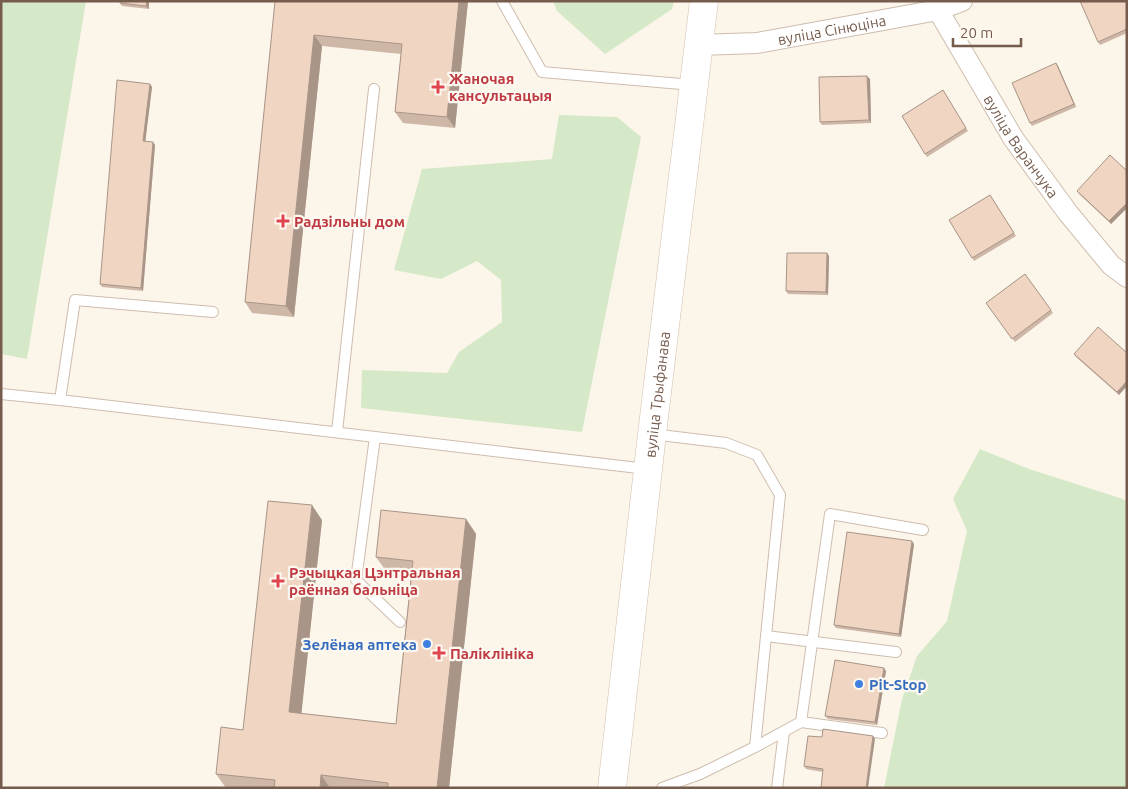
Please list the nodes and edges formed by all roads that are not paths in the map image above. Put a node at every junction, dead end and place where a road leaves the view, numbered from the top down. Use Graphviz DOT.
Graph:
graph roads {
  1 [pos="502,1"];
  2 [pos="704,1"];
  3 [pos="962,1"];
  4 [pos="937,6"];
  5 [pos="699,45"];
  6 [pos="694,85"];
  7 [pos="374,89"];
  8 [pos="1127,277"];
  9 [pos="213,312"];
  10 [pos="1,394"];
  11 [pos="60,400"];
  12 [pos="337,432"];
  13 [pos="652,434"];
  14 [pos="375,437"];
  15 [pos="648,469"];
  16 [pos="923,530"];
  17 [pos="400,622"];
  18 [pos="766,636"];
  19 [pos="812,642"];
  20 [pos="896,652"];
  21 [pos="801,722"];
  22 [pos="784,732"];
  23 [pos="882,733"];
  24 [pos="755,747"];
  25 [pos="612,788"];
  26 [pos="662,788"];
  27 [pos="777,788"];
  1 -- 6 [label="lane"];
  2 -- 5 [label="street, вуліца Трыфанава"];
  3 -- 4 [label="street, вуліца Сінюціна"];
  4 -- 5 [label="street, вуліца Сінюціна"];
  4 -- 8 [label="street, вуліца Варанчука"];
  5 -- 6 [label="street, вуліца Трыфанава"];
  6 -- 13 [label="street, вуліца Трыфанава"];
  7 -- 12 [label="lane"];
  9 -- 11 [label="lane"];
  10 -- 11 [label="lane"];
  11 -- 12 [label="lane"];
  12 -- 14 [label="lane"];
  13 -- 15 [label="street, вуліца Трыфанава"];
  13 -- 18 [label="lane"];
  14 -- 15 [label="lane"];
  14 -- 17 [label="lane"];
  15 -- 25 [label="street, вуліца Трыфанава"];
  16 -- 19 [label="lane"];
  18 -- 19 [label="lane"];
  18 -- 24 [label="lane"];
  19 -- 20 [label="lane"];
  19 -- 21 [label="lane"];
  21 -- 22 [label="lane"];
  21 -- 23 [label="lane"];
  22 -- 24 [label="lane"];
  22 -- 27 [label="lane"];
  24 -- 26 [label="lane"];
}
